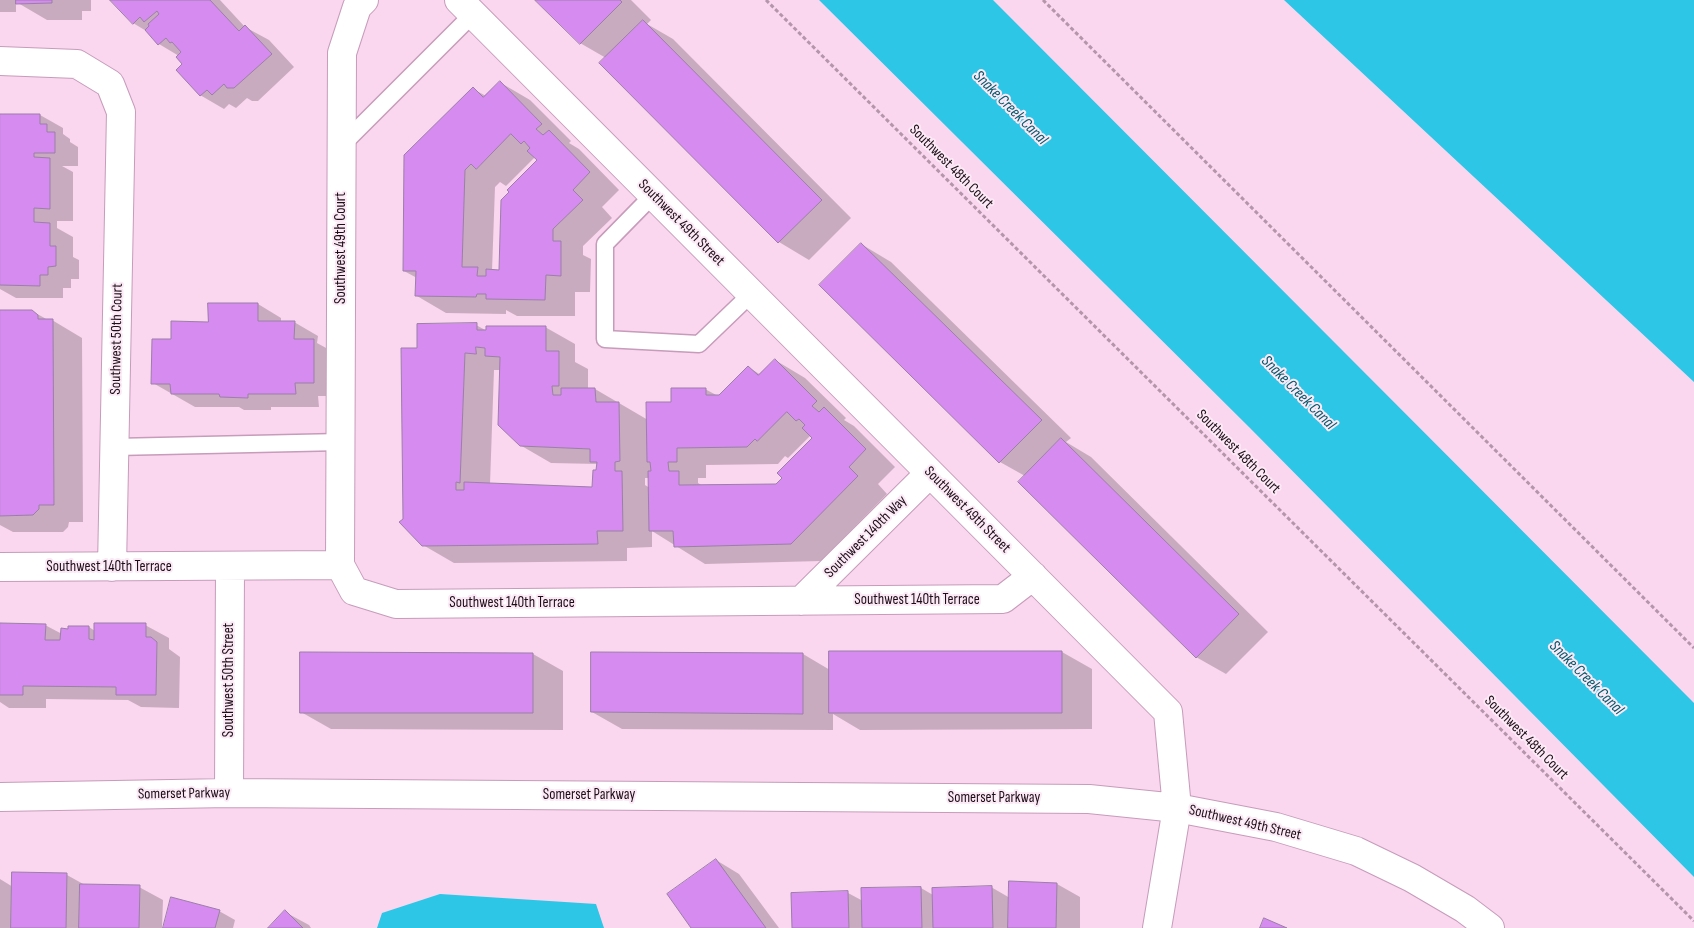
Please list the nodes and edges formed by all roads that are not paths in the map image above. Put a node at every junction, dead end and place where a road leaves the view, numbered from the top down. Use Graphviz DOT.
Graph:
graph roads {
  1 [pos="364,0"];
  2 [pos="466,7"];
  3 [pos="0,61"];
  4 [pos="342,144"];
  5 [pos="653,195"];
  6 [pos="751,294"];
  7 [pos="340,442"];
  8 [pos="115,447"];
  9 [pos="930,474"];
  10 [pos="340,565"];
  11 [pos="0,567"];
  12 [pos="112,567"];
  13 [pos="230,567"];
  14 [pos="1033,576"];
  15 [pos="801,601"];
  16 [pos="229,793"];
  17 [pos="0,797"];
  18 [pos="1177,808"];
  19 [pos="1157,928"];
  20 [pos="1490,928"];
  1 -- 4 [label="street, Southwest 49th Court"];
  2 -- 4 [label="lane"];
  2 -- 5 [label="street, Southwest 49th Street"];
  3 -- 8 [label="street, Southwest 50th Court"];
  4 -- 7 [label="street, Southwest 49th Court"];
  5 -- 6 [label="street, Southwest 49th Street"];
  5 -- 6 [label="lane"];
  6 -- 9 [label="street, Southwest 49th Street"];
  7 -- 8 [label="lane"];
  7 -- 10 [label="street, Southwest 49th Court"];
  8 -- 12 [label="street, Southwest 50th Court"];
  9 -- 14 [label="street, Southwest 49th Street"];
  9 -- 15 [label="street, Southwest 140th Way"];
  10 -- 13 [label="street, Southwest 140th Terrace"];
  10 -- 15 [label="street, Southwest 140th Terrace"];
  11 -- 12 [label="street, Southwest 140th Terrace"];
  12 -- 13 [label="street, Southwest 140th Terrace"];
  13 -- 16 [label="street, Southwest 50th Street"];
  14 -- 15 [label="street, Southwest 140th Terrace"];
  14 -- 18 [label="street, Southwest 49th Street"];
  16 -- 17 [label="street, Somerset Parkway"];
  16 -- 18 [label="street, Somerset Parkway"];
  18 -- 19 [label="street"];
  18 -- 20 [label="street, Southwest 49th Street"];
}
